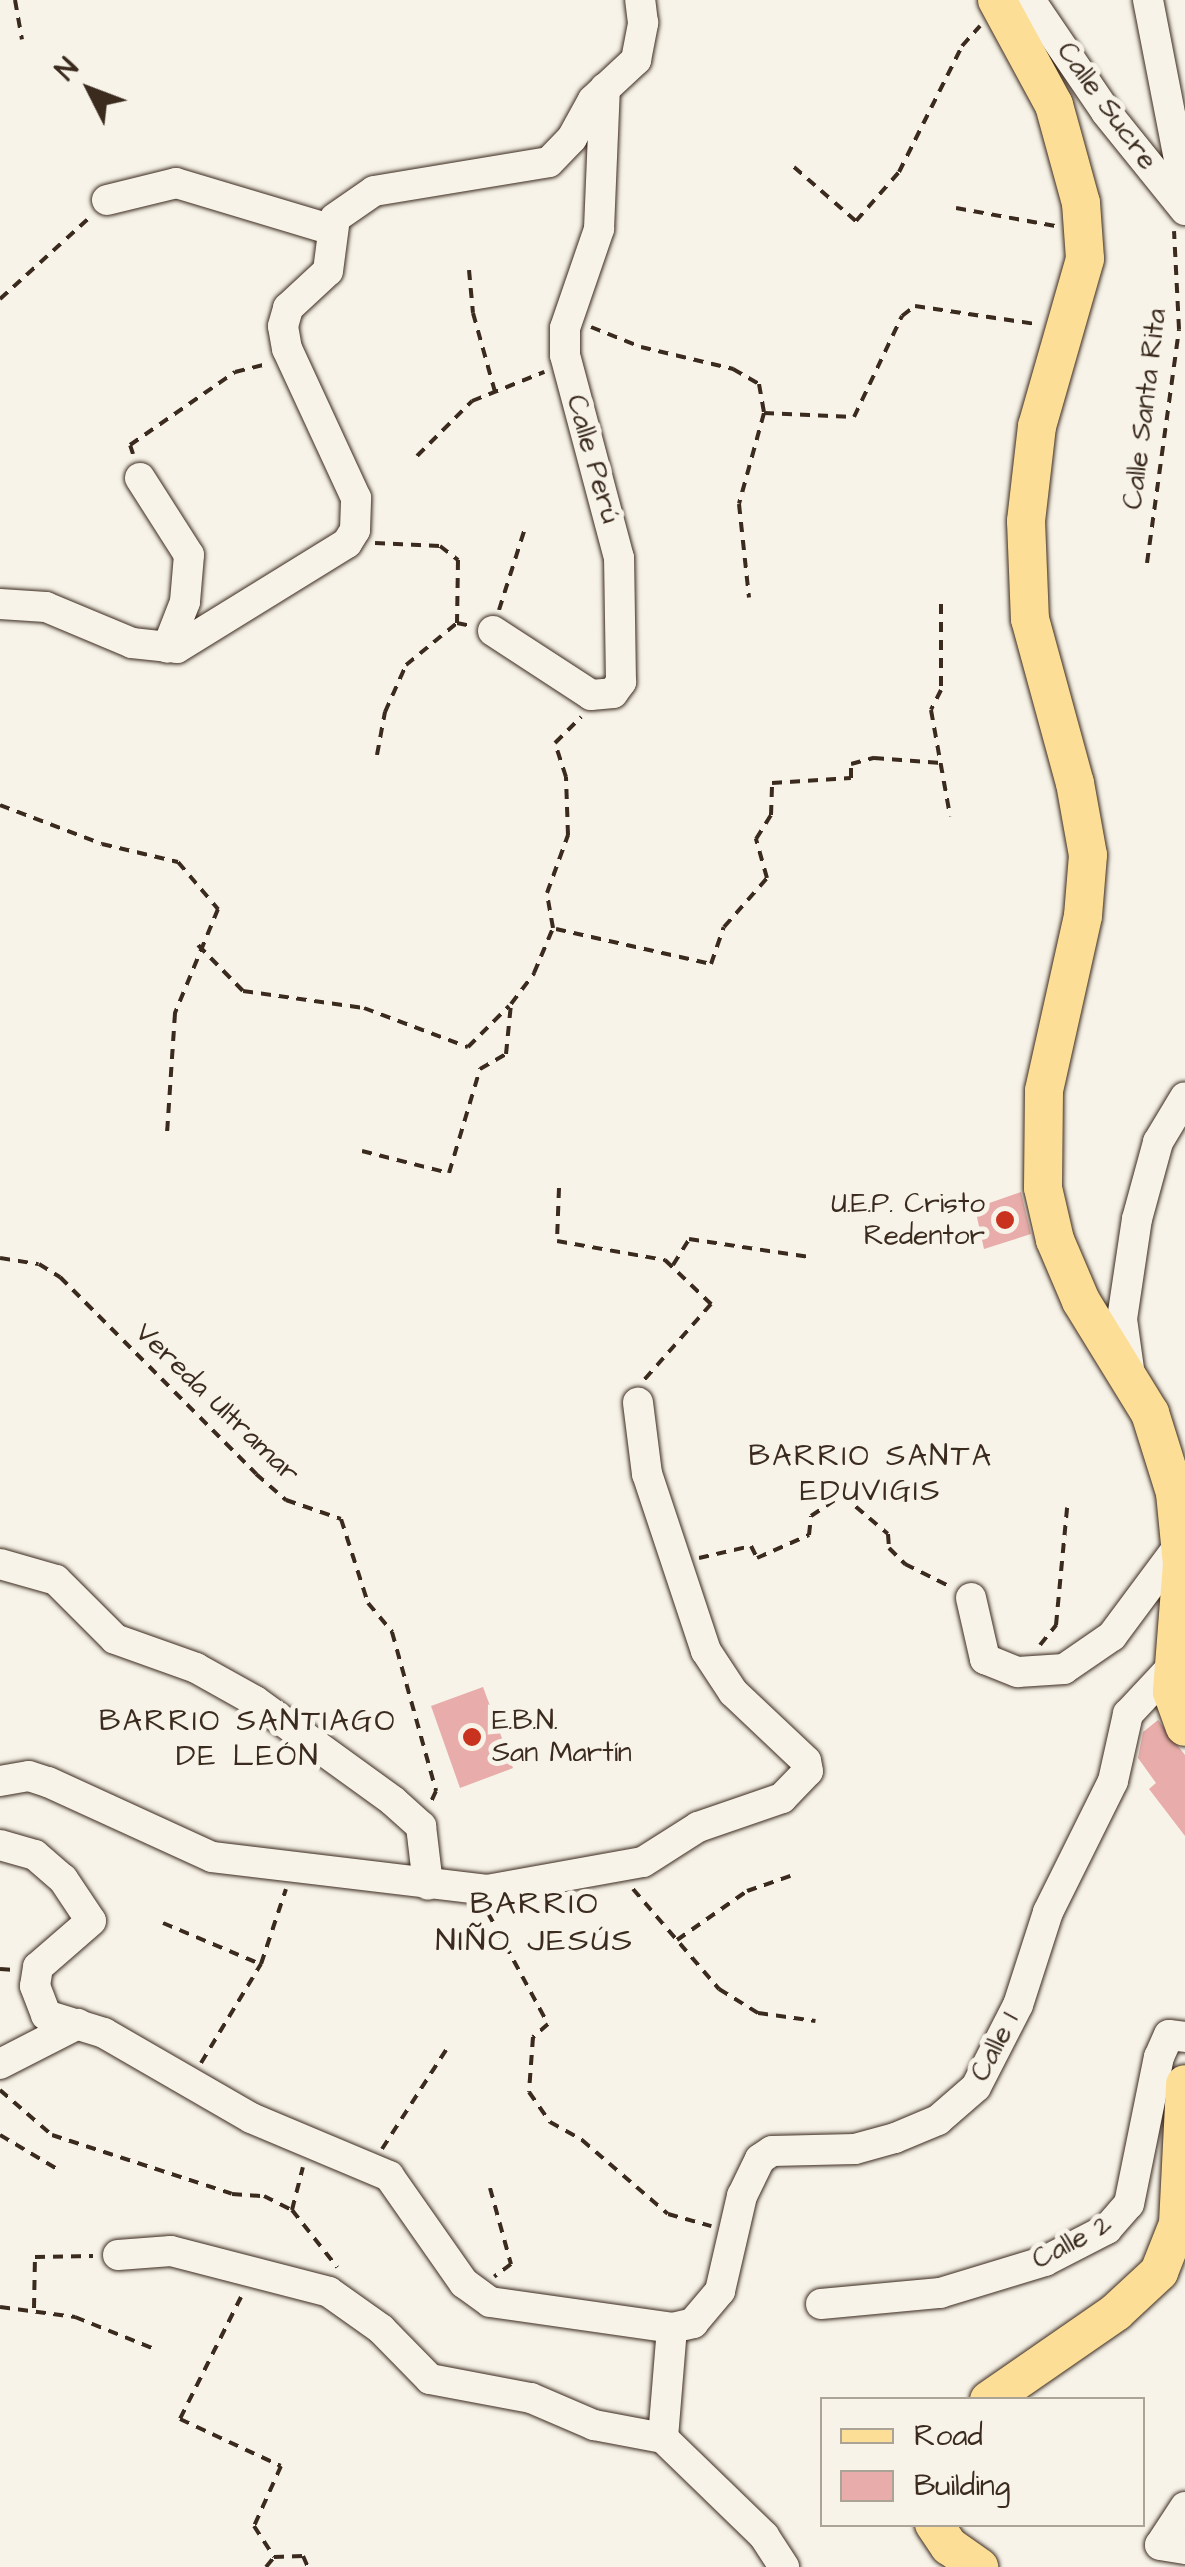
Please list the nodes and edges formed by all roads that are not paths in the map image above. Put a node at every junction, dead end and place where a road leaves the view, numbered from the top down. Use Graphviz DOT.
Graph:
graph roads {
  1 [pos="640,0"];
  2 [pos="1148,0"];
  3 [pos="1009,2"];
  4 [pos="605,88"];
  5 [pos="106,200"];
  6 [pos="1182,201"];
  7 [pos="333,230"];
  8 [pos="140,478"];
  9 [pos="0,604"];
  10 [pos="493,631"];
  11 [pos="167,648"];
  12 [pos="1185,1097"];
  13 [pos="1130,1379"];
  14 [pos="638,1402"];
  15 [pos="1182,1543"];
  16 [pos="0,1564"];
  17 [pos="971,1598"];
  18 [pos="1172,1667"];
  19 [pos="1185,1727"];
  20 [pos="0,1781"];
  21 [pos="0,1845"];
  22 [pos="428,1885"];
  23 [pos="78,2024"];
  24 [pos="1185,2037"];
  25 [pos="0,2064"];
  26 [pos="1185,2084"];
  27 [pos="118,2255"];
  28 [pos="821,2304"];
  29 [pos="672,2328"];
  30 [pos="992,2397"];
  31 [pos="663,2438"];
  32 [pos="1185,2507"];
  33 [pos="936,2527"];
  34 [pos="1185,2549"];
  35 [pos="784,2567"];
  36 [pos="980,2567"];
  1 -- 4 [label="street"];
  2 -- 6 [label="street"];
  3 -- 6 [label="street, Calle Sucre"];
  3 -- 13 [label="main road"];
  4 -- 7 [label="street"];
  4 -- 10 [label="street, Calle Perú"];
  5 -- 7 [label="street"];
  7 -- 11 [label="street"];
  8 -- 11 [label="street"];
  9 -- 11 [label="street"];
  12 -- 13 [label="street"];
  13 -- 15 [label="main road"];
  14 -- 22 [label="street"];
  15 -- 17 [label="street"];
  15 -- 18 [label="main road"];
  16 -- 22 [label="street"];
  18 -- 19 [label="main road"];
  18 -- 29 [label="street, Calle 1"];
  20 -- 22 [label="street"];
  21 -- 23 [label="street"];
  23 -- 25 [label="street"];
  23 -- 29 [label="street"];
  24 -- 28 [label="street, Calle 2"];
  26 -- 30 [label="main road"];
  27 -- 31 [label="street"];
  29 -- 31 [label="street"];
  31 -- 35 [label="street"];
  32 -- 34 [label="street"];
  33 -- 36 [label="main road"];
}
